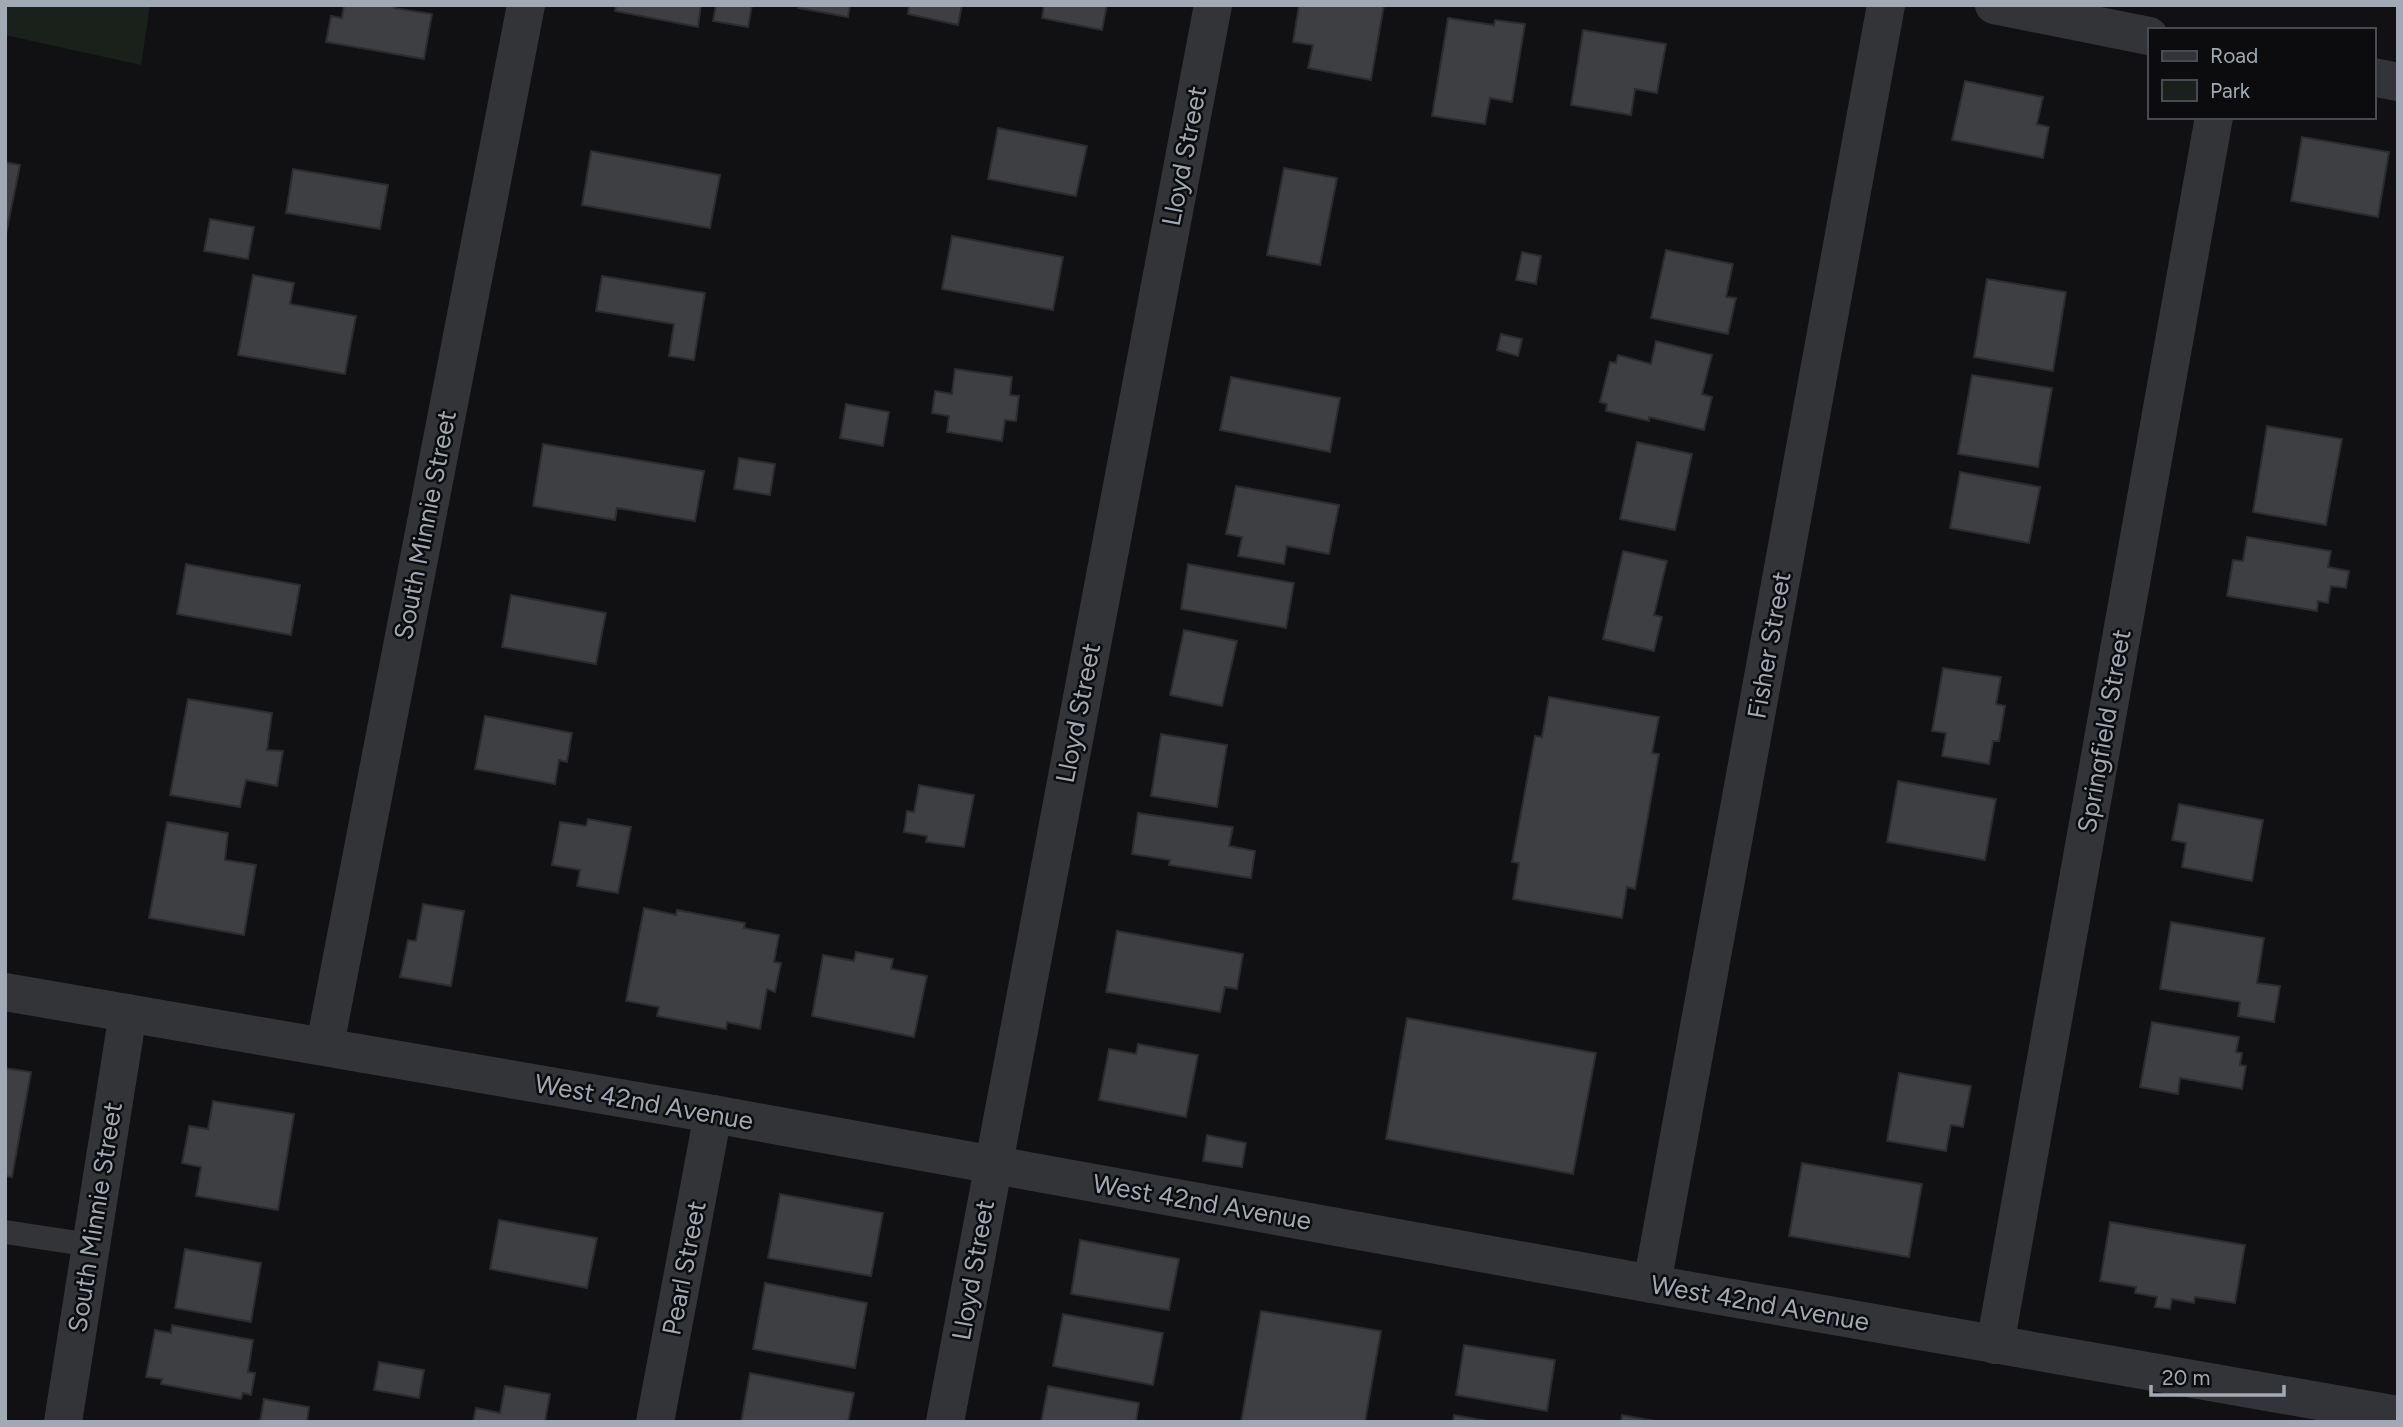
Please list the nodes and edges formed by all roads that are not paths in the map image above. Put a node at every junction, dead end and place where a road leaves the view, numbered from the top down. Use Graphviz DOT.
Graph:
graph roads {
  1 [pos="526,5"];
  2 [pos="1213,5"];
  3 [pos="1886,5"];
  4 [pos="1999,6"];
  5 [pos="2148,36"];
  6 [pos="2375,77"];
  7 [pos="2398,82"];
  8 [pos="2214,119"];
  9 [pos="5,992"];
  10 [pos="128,1013"];
  11 [pos="325,1045"];
  12 [pos="713,1114"];
  13 [pos="992,1165"];
  14 [pos="5,1232"];
  15 [pos="91,1245"];
  16 [pos="1652,1284"];
  17 [pos="1995,1345"];
  18 [pos="2398,1415"];
  19 [pos="63,1422"];
  20 [pos="655,1422"];
  21 [pos="945,1422"];
  1 -- 11 [label="street, South Minnie Street"];
  2 -- 13 [label="street, Lloyd Street"];
  3 -- 16 [label="street, Fisher Street"];
  4 -- 5 [label="street"];
  6 -- 7 [label="street"];
  8 -- 17 [label="street, Springfield Street"];
  9 -- 10 [label="street, West 42nd Avenue"];
  10 -- 11 [label="street, West 42nd Avenue"];
  10 -- 15 [label="street, South Minnie Street"];
  11 -- 12 [label="street, West 42nd Avenue"];
  12 -- 13 [label="street, West 42nd Avenue"];
  12 -- 20 [label="street, Pearl Street"];
  13 -- 16 [label="street, West 42nd Avenue"];
  13 -- 21 [label="street, Lloyd Street"];
  14 -- 15 [label="lane"];
  15 -- 19 [label="street, South Minnie Street"];
  16 -- 17 [label="street, West 42nd Avenue"];
  17 -- 18 [label="street, West 42nd Avenue"];
}
